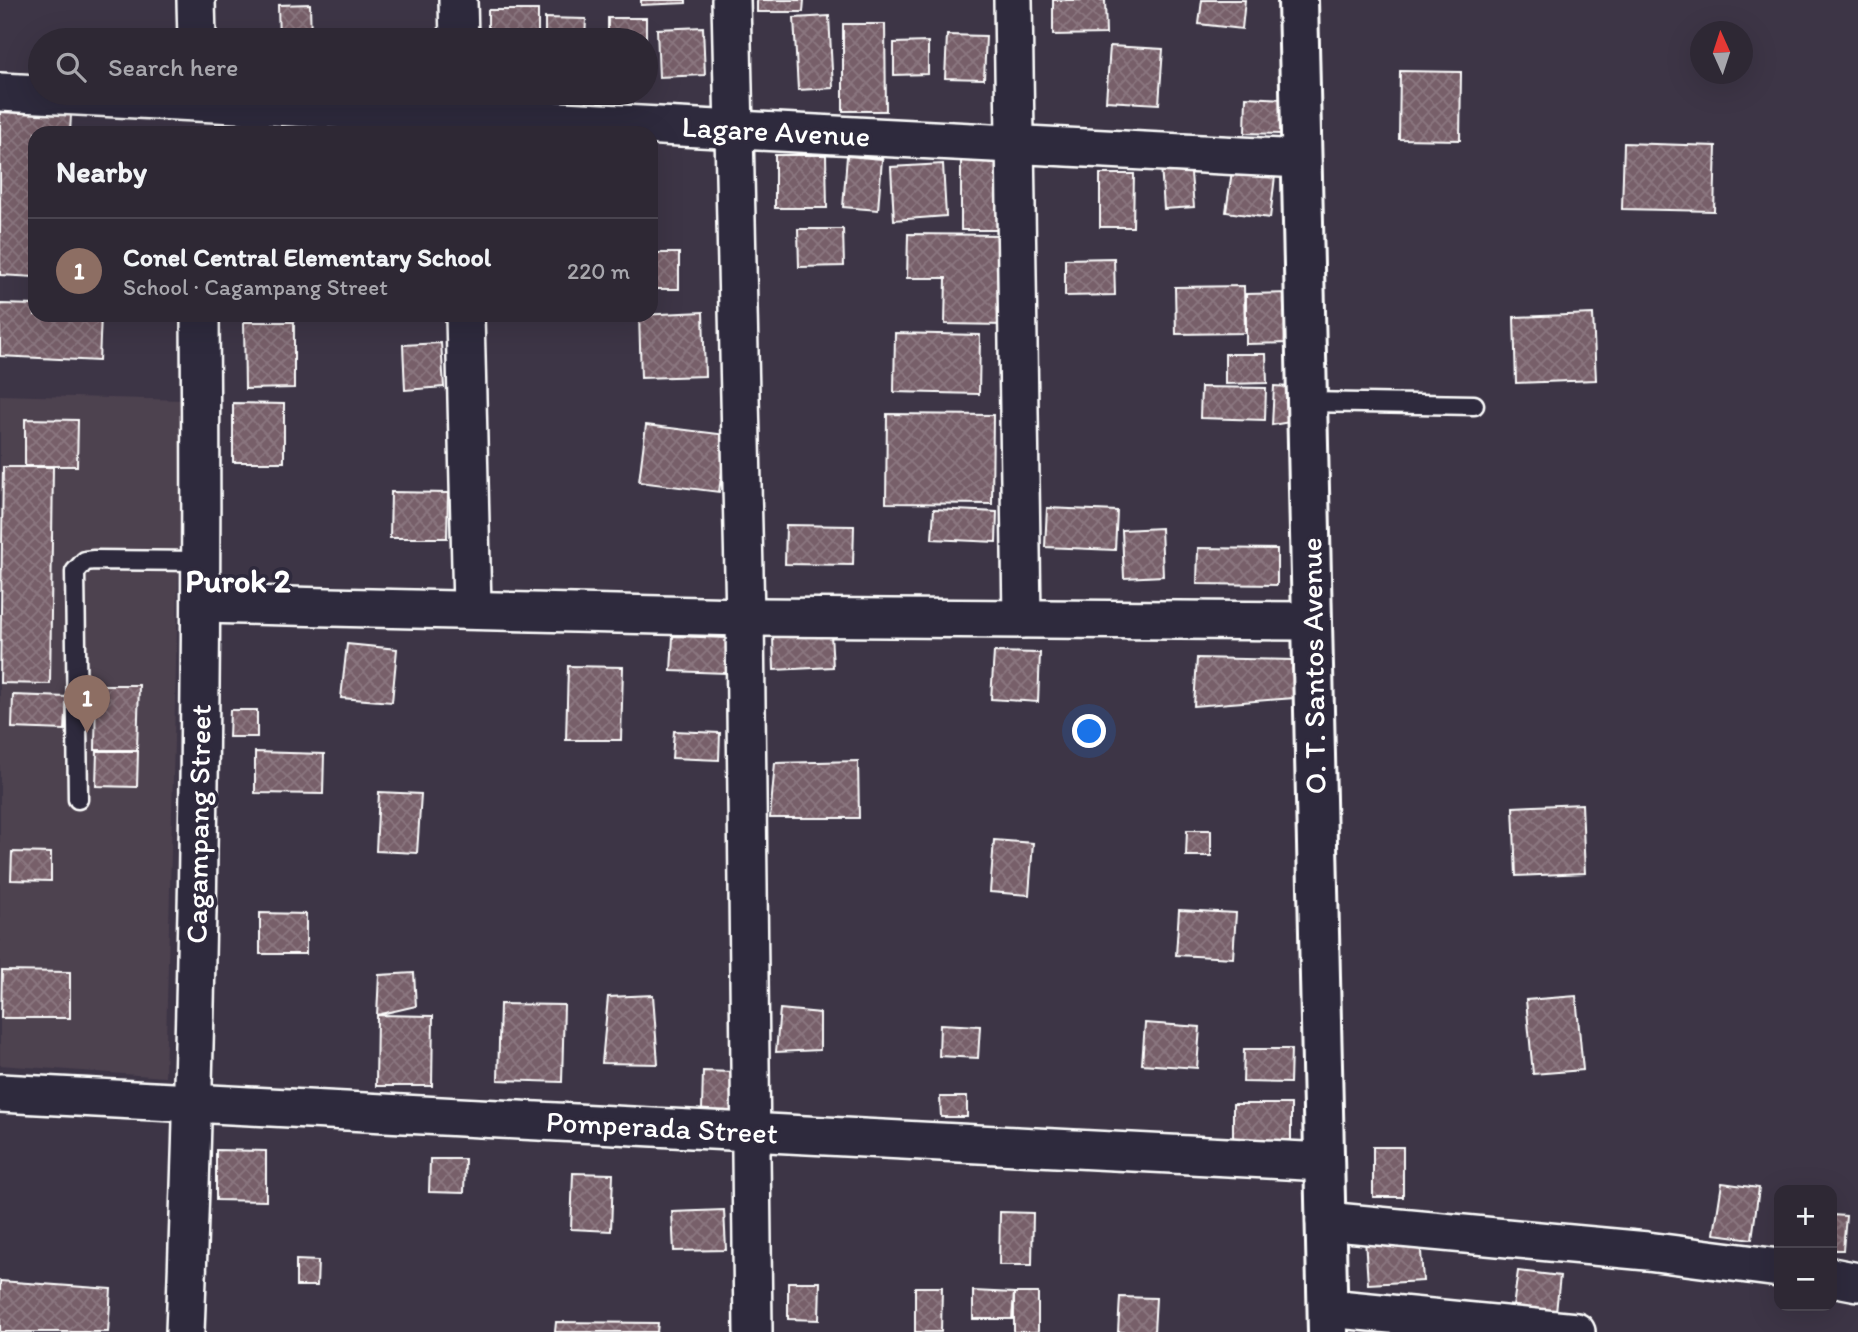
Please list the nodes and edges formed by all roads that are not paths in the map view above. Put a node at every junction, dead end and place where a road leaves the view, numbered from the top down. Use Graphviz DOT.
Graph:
graph roads {
  1 [pos="196,0"];
  2 [pos="458,0"];
  3 [pos="731,0"];
  4 [pos="1013,0"];
  5 [pos="1297,0"];
  6 [pos="197,28"];
  7 [pos="459,28"];
  8 [pos="0,92"];
  9 [pos="28,95"];
  10 [pos="144,105"];
  11 [pos="199,110"];
  12 [pos="461,114"];
  13 [pos="734,128"];
  14 [pos="1015,142"];
  15 [pos="1301,159"];
  16 [pos="200,322"];
  17 [pos="465,322"];
  18 [pos="1307,402"];
  19 [pos="1474,405"];
  20 [pos="202,561"];
  21 [pos="202,604"];
  22 [pos="472,608"];
  23 [pos="745,617"];
  24 [pos="1022,619"];
  25 [pos="1311,621"];
  26 [pos="78,799"];
  27 [pos="0,1093"];
  28 [pos="194,1102"];
  29 [pos="751,1132"];
  30 [pos="1324,1162"];
  31 [pos="1325,1221"];
  32 [pos="1774,1267"];
  33 [pos="1837,1278"];
  34 [pos="1858,1282"];
  35 [pos="1328,1320"];
  36 [pos="185,1332"];
  37 [pos="753,1332"];
  38 [pos="1576,1332"];
  1 -- 6 [label="street"];
  2 -- 7 [label="street"];
  3 -- 13 [label="street"];
  4 -- 14 [label="street"];
  5 -- 15 [label="street, O. T. Santos Avenue"];
  8 -- 9 [label="street, Lagare Avenue"];
  10 -- 11 [label="street, Lagare Avenue"];
  11 -- 12 [label="street, Lagare Avenue"];
  12 -- 13 [label="street, Lagare Avenue"];
  13 -- 14 [label="street, Lagare Avenue"];
  13 -- 23 [label="street"];
  14 -- 15 [label="street, Lagare Avenue"];
  14 -- 24 [label="street"];
  15 -- 18 [label="street, O. T. Santos Avenue"];
  16 -- 20 [label="street, Cagampang Street"];
  17 -- 22 [label="street"];
  18 -- 19 [label="lane"];
  18 -- 25 [label="street, O. T. Santos Avenue"];
  20 -- 21 [label="street, Cagampang Street"];
  20 -- 26 [label="lane"];
  21 -- 22 [label="street"];
  21 -- 28 [label="street, Cagampang Street"];
  22 -- 23 [label="street"];
  23 -- 24 [label="street"];
  23 -- 29 [label="street"];
  24 -- 25 [label="street"];
  25 -- 30 [label="street, O. T. Santos Avenue"];
  27 -- 28 [label="street, Pomperada Street"];
  28 -- 29 [label="street, Pomperada Street"];
  28 -- 36 [label="street, Cagampang Street"];
  29 -- 30 [label="street, Pomperada Street"];
  29 -- 37 [label="street"];
  30 -- 31 [label="street, O. T. Santos Avenue"];
  31 -- 32 [label="street"];
  31 -- 35 [label="street, O. T. Santos Avenue"];
  33 -- 34 [label="street"];
  35 -- 38 [label="street"];
}
